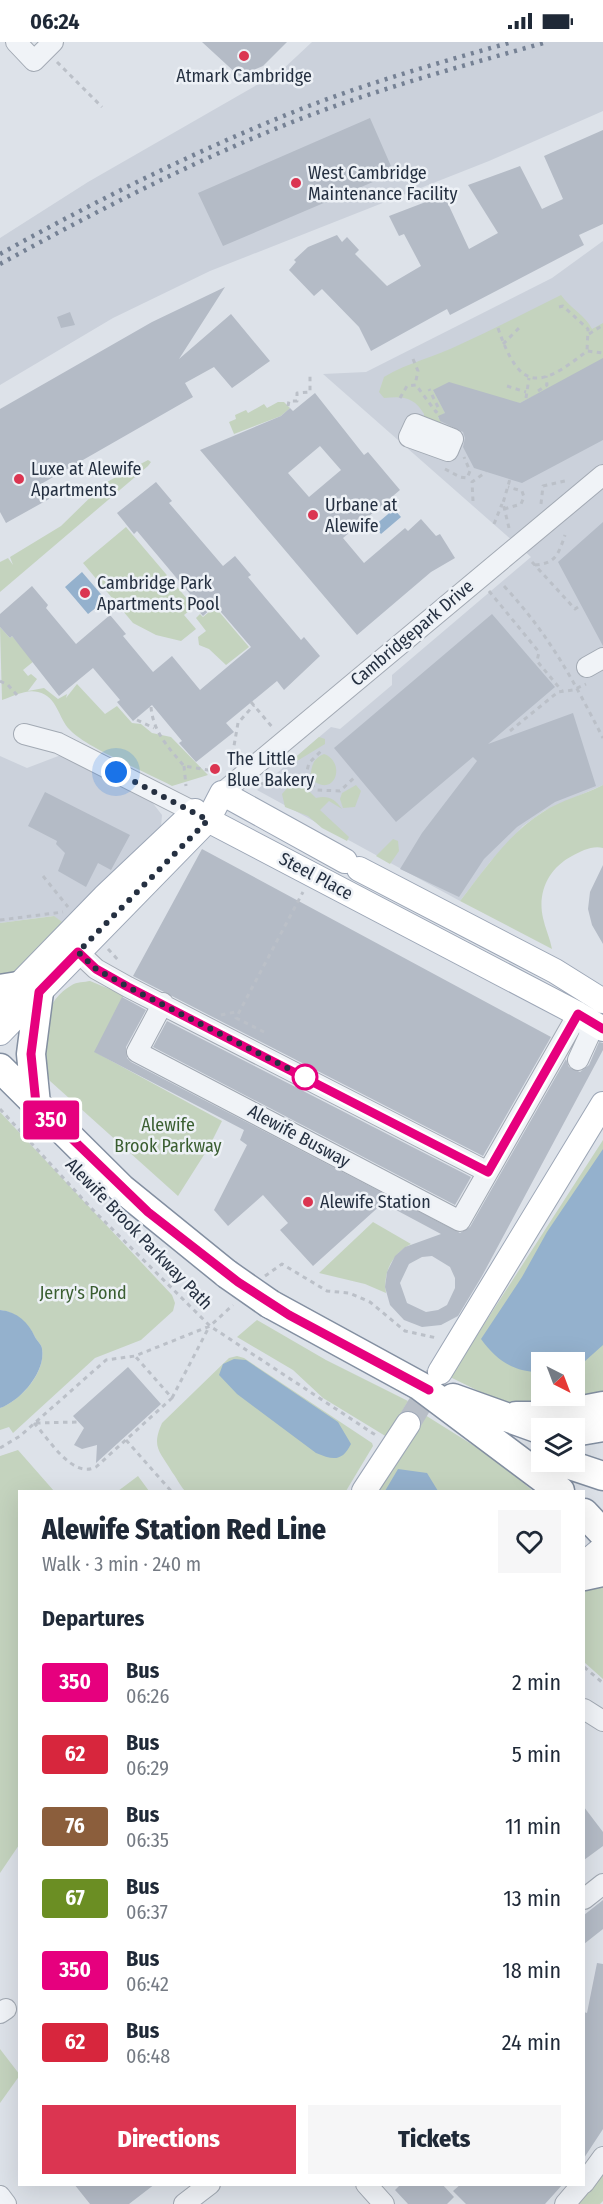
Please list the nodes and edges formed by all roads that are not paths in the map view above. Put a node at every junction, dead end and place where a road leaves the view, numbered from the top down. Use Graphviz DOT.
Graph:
graph roads {
  1 [pos="16,42"];
  2 [pos="47,54"];
  3 [pos="603,475"];
  4 [pos="24,734"];
  5 [pos="221,783"];
  6 [pos="200,816"];
  7 [pos="78,952"];
  8 [pos="14,993"];
  9 [pos="603,1001"];
  10 [pos="163,1003"];
  11 [pos="590,1021"];
  12 [pos="0,1033"];
  13 [pos="578,1060"];
  14 [pos="0,1068"];
  15 [pos="36,1104"];
  16 [pos="603,1104"];
  17 [pos="488,1172"];
  18 [pos="430,1379"];
  19 [pos="603,1406"];
  20 [pos="480,1419"];
  21 [pos="408,1424"];
  22 [pos="603,1427"];
  23 [pos="531,1428"];
  24 [pos="585,1430"];
  25 [pos="531,1449"];
  26 [pos="585,1470"];
  27 [pos="603,1476"];
  28 [pos="365,1490"];
  29 [pos="559,1490"];
  30 [pos="585,1514"];
  31 [pos="603,1533"];
  32 [pos="603,1548"];
  33 [pos="585,1563"];
  34 [pos="603,1572"];
  35 [pos="585,1575"];
  36 [pos="585,1710"];
  37 [pos="603,1720"];
  38 [pos="603,1884"];
  39 [pos="585,1898"];
  40 [pos="603,2157"];
  41 [pos="585,2180"];
  42 [pos="207,2186"];
  43 [pos="368,2186"];
  44 [pos="581,2186"];
  45 [pos="0,2196"];
  46 [pos="6,2204"];
  47 [pos="183,2204"];
  48 [pos="384,2204"];
  49 [pos="566,2204"];
  1 -- 2 [label="street"];
  3 -- 5 [label="street, Cambridgepark Drive"];
  4 -- 6 [label="street, Steel Place"];
  5 -- 6 [label="main road, Cambridgepark Drive"];
  5 -- 9 [label="main road, Steel Place"];
  6 -- 7 [label="main road, Cambridgepark Drive"];
  6 -- 8 [label="main road, Cambridgepark Drive"];
  6 -- 11 [label="main road, Steel Place"];
  7 -- 8 [label="main road, Cambridgepark Drive"];
  7 -- 10 [label="street"];
  8 -- 12 [label="main road, Cambridgepark Drive"];
  8 -- 15 [label="highway"];
  10 -- 17 [label="street"];
  10 -- 17 [label="street, Alewife Busway"];
  11 -- 13 [label="street"];
  11 -- 17 [label="street, Alewife Busway"];
  14 -- 15 [label="highway"];
  15 -- 18 [label="highway, bridge"];
  16 -- 18 [label="main road"];
  18 -- 20 [label="highway"];
  19 -- 20 [label="highway"];
  20 -- 23 [label="highway"];
  20 -- 25 [label="highway"];
  20 -- 29 [label="highway"];
  21 -- 28 [label="main road"];
  22 -- 24 [label="highway"];
  26 -- 27 [label="highway"];
  30 -- 31 [label="highway"];
  32 -- 33 [label="main road"];
  34 -- 35 [label="highway"];
  36 -- 37 [label="street"];
  38 -- 39 [label="street"];
  40 -- 41 [label="street"];
  42 -- 47 [label="street"];
  43 -- 48 [label="street"];
  44 -- 49 [label="street"];
  45 -- 46 [label="street"];
}
